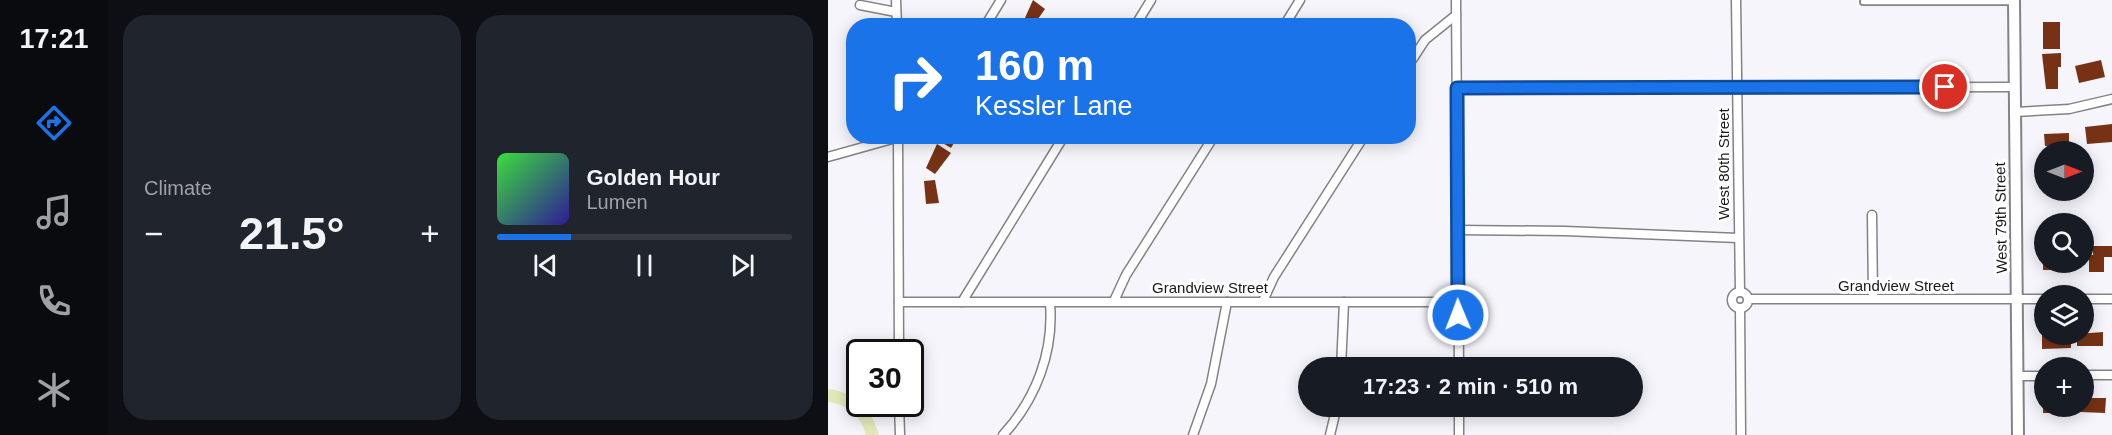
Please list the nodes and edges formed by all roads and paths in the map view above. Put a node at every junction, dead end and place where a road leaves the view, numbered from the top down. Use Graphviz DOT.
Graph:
graph roads {
  1 [pos="896,0"];
  2 [pos="1001,0"];
  3 [pos="1151,0"];
  4 [pos="1300,0"];
  5 [pos="1456,0"];
  6 [pos="1737,0"];
  7 [pos="2014,1"];
  8 [pos="1863,2"];
  9 [pos="860,5"];
  10 [pos="897,12"];
  11 [pos="1456,15"];
  12 [pos="897,18"];
  13 [pos="990,18"];
  14 [pos="1140,18"];
  15 [pos="1289,18"];
  16 [pos="1416,54"];
  17 [pos="2014,87"];
  18 [pos="1457,88"];
  19 [pos="1738,88"];
  20 [pos="2112,99"];
  21 [pos="2015,112"];
  22 [pos="874,144"];
  23 [pos="900,144"];
  24 [pos="1059,144"];
  25 [pos="1209,144"];
  26 [pos="1359,144"];
  27 [pos="828,157"];
  28 [pos="1872,214"];
  29 [pos="1458,231"];
  30 [pos="1738,238"];
  31 [pos="1740,292"];
  32 [pos="1873,297"];
  33 [pos="1748,299"];
  34 [pos="2017,299"];
  35 [pos="2034,299"];
  36 [pos="2094,299"];
  37 [pos="2112,299"];
  38 [pos="1114,301"];
  39 [pos="1263,301"];
  40 [pos="899,302"];
  41 [pos="962,302"];
  42 [pos="1227,302"];
  43 [pos="1344,302"];
  44 [pos="1458,302"];
  45 [pos="1050,303"];
  46 [pos="1740,308"];
  47 [pos="899,339"];
  48 [pos="1342,357"];
  49 [pos="1458,357"];
  50 [pos="2094,375"];
  51 [pos="2112,375"];
  52 [pos="2018,376"];
  53 [pos="2034,376"];
  54 [pos="899,417"];
  55 [pos="1334,417"];
  56 [pos="1459,417"];
  57 [pos="900,435"];
  58 [pos="1003,435"];
  59 [pos="1193,435"];
  60 [pos="1330,435"];
  61 [pos="1459,435"];
  62 [pos="1741,435"];
  63 [pos="2018,435"];
  1 -- 10 [label="street"];
  2 -- 13 [label="street"];
  3 -- 14 [label="street"];
  4 -- 15 [label="street"];
  5 -- 11 [label="street"];
  6 -- 19 [label="street, West 80th Street"];
  7 -- 8 [label="lane"];
  7 -- 17 [label="street, West 79th Street"];
  9 -- 10 [label="street"];
  10 -- 12 [label="street"];
  11 -- 16 [label="street"];
  11 -- 18 [label="street"];
  17 -- 19 [label="street"];
  17 -- 21 [label="street, West 79th Street"];
  18 -- 19 [label="street"];
  18 -- 29 [label="street"];
  19 -- 30 [label="street, West 80th Street"];
  20 -- 21 [label="street"];
  21 -- 34 [label="street, West 79th Street"];
  22 -- 27 [label="street"];
  23 -- 40 [label="street"];
  24 -- 41 [label="street"];
  25 -- 38 [label="street"];
  26 -- 39 [label="street"];
  28 -- 32 [label="street"];
  29 -- 30 [label="street"];
  29 -- 44 [label="street"];
  30 -- 31 [label="street, West 80th Street"];
  31 -- 33 [label="street"];
  31 -- 46 [label="street"];
  32 -- 33 [label="street, Grandview Street"];
  32 -- 34 [label="street, Grandview Street"];
  33 -- 46 [label="street"];
  34 -- 35 [label="street, Grandview Street"];
  34 -- 52 [label="street, West 79th Street"];
  36 -- 37 [label="street"];
  38 -- 42 [label="street, Grandview Street"];
  38 -- 45 [label="street, Grandview Street"];
  39 -- 42 [label="street, Grandview Street"];
  39 -- 43 [label="street, Grandview Street"];
  40 -- 41 [label="street, Grandview Street"];
  40 -- 47 [label="street"];
  41 -- 45 [label="street, Grandview Street"];
  42 -- 59 [label="street"];
  43 -- 44 [label="street, Grandview Street"];
  43 -- 48 [label="street"];
  44 -- 49 [label="street"];
  45 -- 58 [label="street"];
  46 -- 62 [label="street"];
  50 -- 51 [label="street"];
  52 -- 53 [label="street"];
  52 -- 63 [label="street, West 79th Street"];
  54 -- 57 [label="street"];
  55 -- 60 [label="street"];
  56 -- 61 [label="street"];
}
